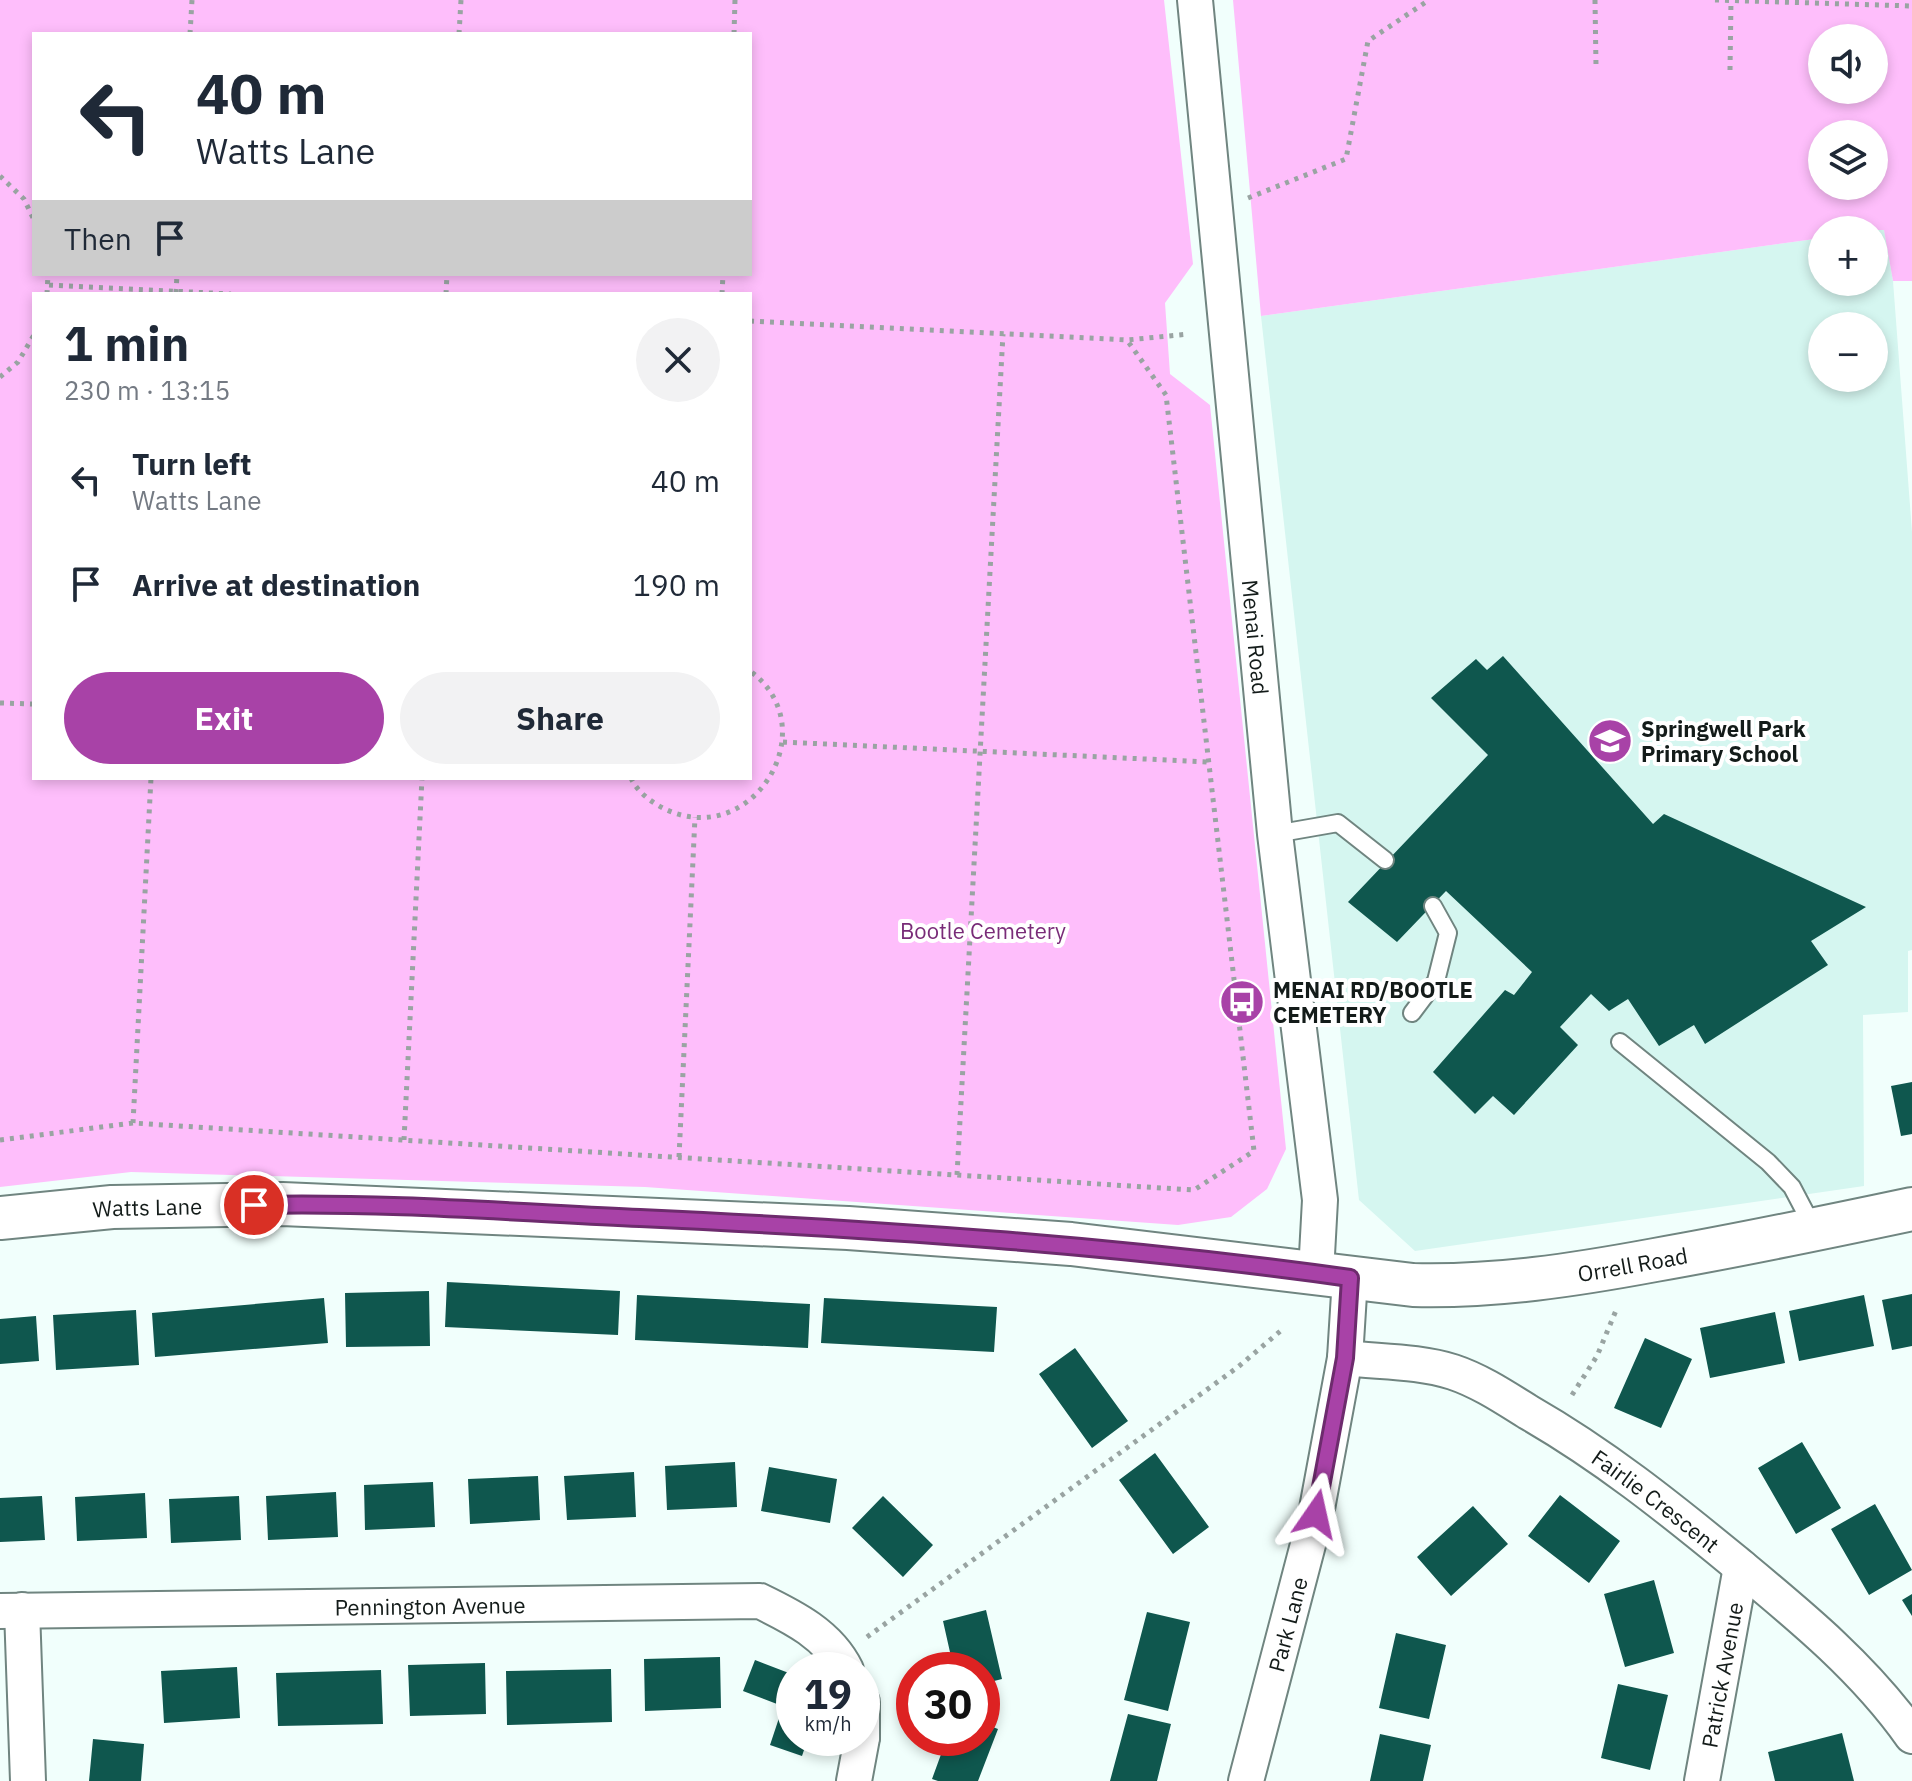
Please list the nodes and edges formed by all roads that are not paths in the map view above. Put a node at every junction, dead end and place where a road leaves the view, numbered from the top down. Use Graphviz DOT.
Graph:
graph roads {
  1 [pos="1195,0"];
  2 [pos="1275,834"];
  3 [pos="1385,860"];
  4 [pos="1433,906"];
  5 [pos="1412,1013"];
  6 [pos="1620,1042"];
  7 [pos="1912,1209"];
  8 [pos="0,1218"];
  9 [pos="1815,1230"];
  10 [pos="1333,1275"];
  11 [pos="1345,1358"];
  12 [pos="1741,1567"];
  13 [pos="11,1611"];
  14 [pos="832,1652"];
  15 [pos="1907,1719"];
  16 [pos="859,1756"];
  17 [pos="28,1781"];
  18 [pos="854,1781"];
  19 [pos="1246,1781"];
  20 [pos="1702,1781"];
  1 -- 2 [label="street, Menai Road"];
  2 -- 3 [label="lane"];
  2 -- 10 [label="street, Menai Road"];
  4 -- 5 [label="lane"];
  6 -- 9 [label="lane"];
  7 -- 9 [label="street, Orrell Road"];
  8 -- 10 [label="street, Watts Lane"];
  9 -- 10 [label="street, Orrell Road"];
  10 -- 11 [label="street, Park Lane"];
  11 -- 12 [label="street, Fairlie Crescent"];
  11 -- 19 [label="street, Park Lane"];
  12 -- 15 [label="street, Fairlie Crescent"];
  12 -- 20 [label="street, Patrick Avenue"];
  13 -- 14 [label="street, Pennington Avenue"];
  13 -- 17 [label="street"];
  16 -- 18 [label="street"];
}
